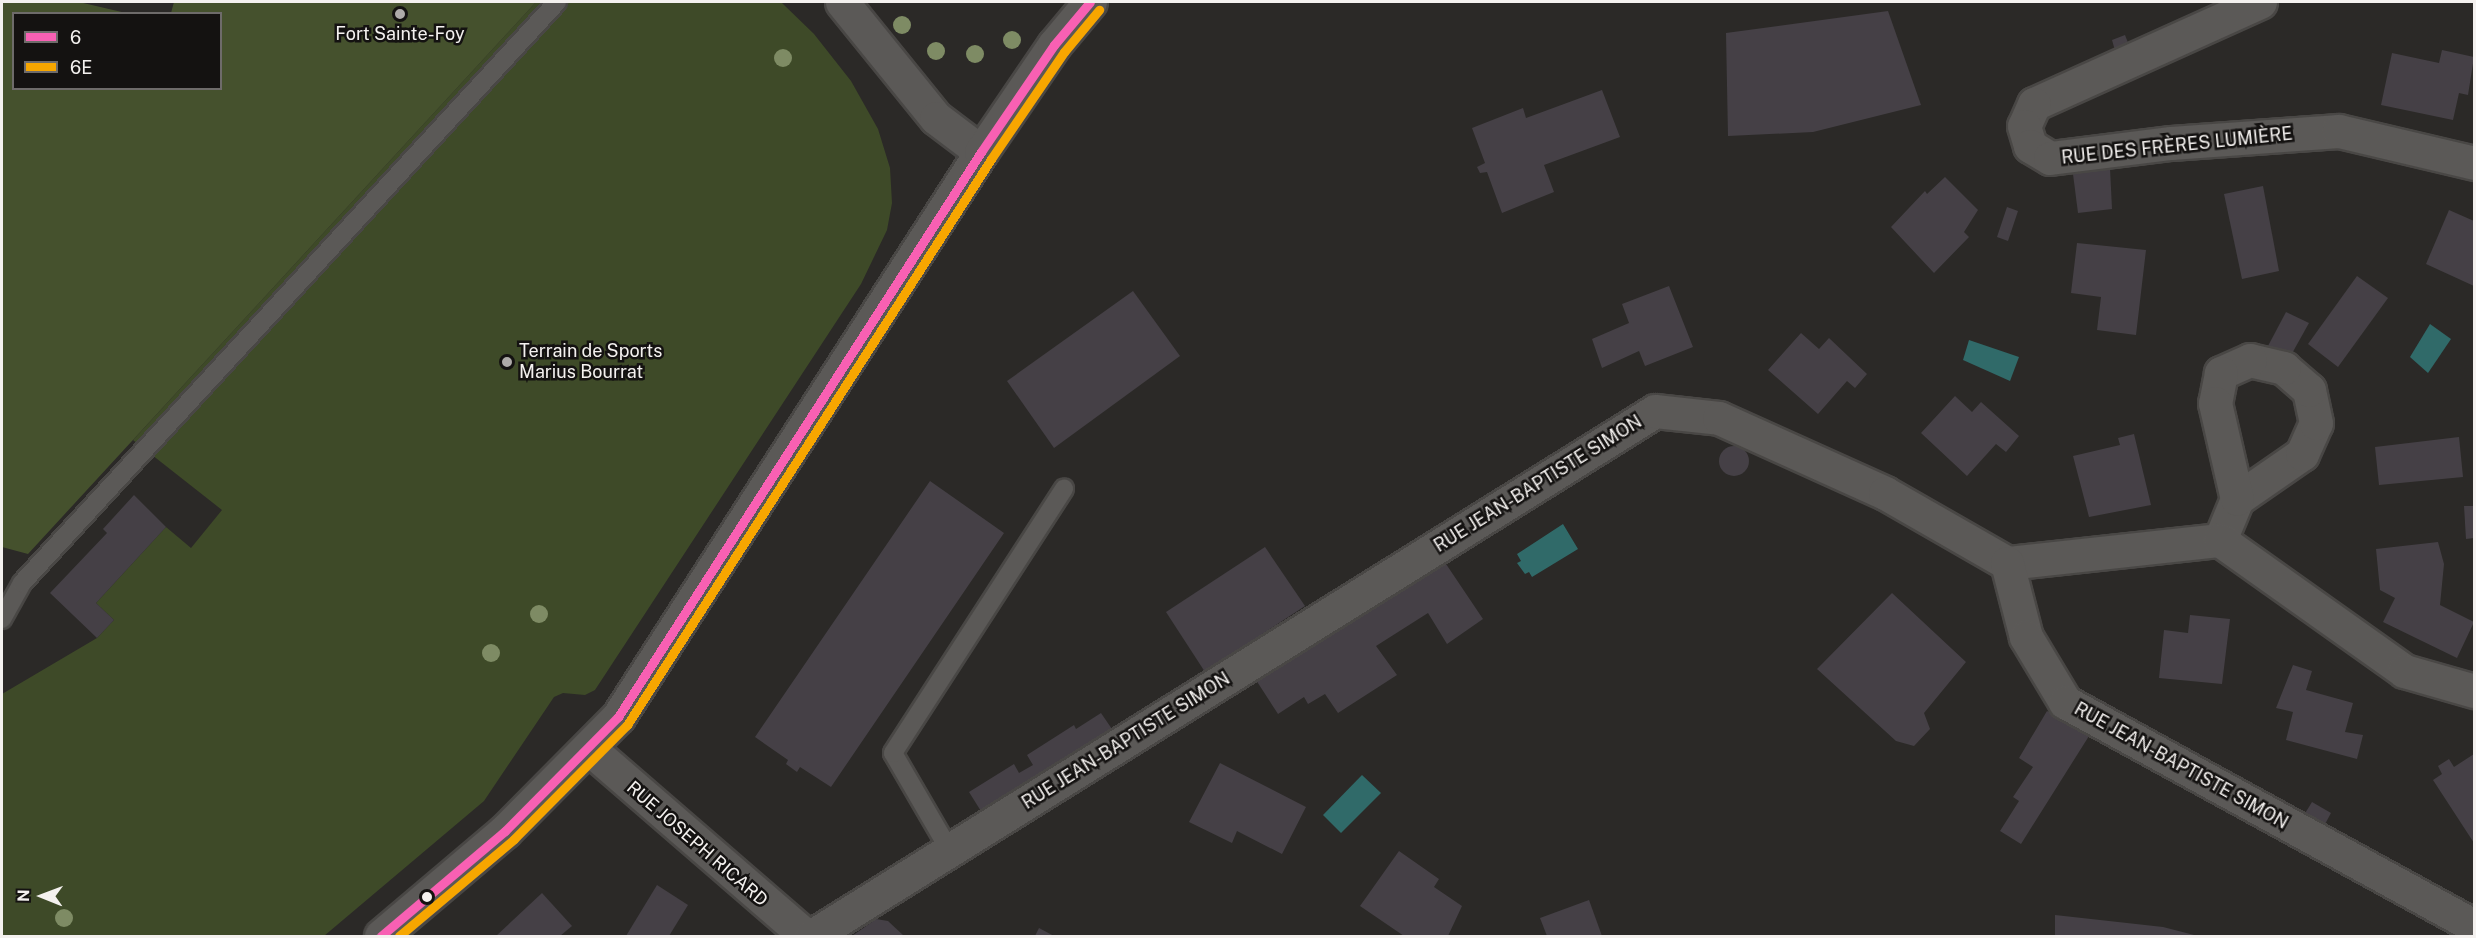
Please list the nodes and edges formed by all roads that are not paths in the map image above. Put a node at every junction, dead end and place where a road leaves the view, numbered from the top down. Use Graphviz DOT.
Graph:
graph roads {
  1 [pos="557,2"];
  2 [pos="842,2"];
  3 [pos="1090,2"];
  4 [pos="2260,2"];
  5 [pos="981,152"];
  6 [pos="2475,163"];
  7 [pos="1064,489"];
  8 [pos="2237,499"];
  9 [pos="2220,540"];
  10 [pos="2007,563"];
  11 [pos="2,619"];
  12 [pos="2475,691"];
  13 [pos="590,749"];
  14 [pos="950,851"];
  15 [pos="2475,926"];
  16 [pos="381,936"];
  17 [pos="806,936"];
  18 [pos="812,936"];
  1 -- 11 [label="lane"];
  2 -- 5 [label="street"];
  3 -- 5 [label="street"];
  4 -- 6 [label="street, RUE DES FRÈRES LUMIÈRE"];
  5 -- 13 [label="street"];
  7 -- 14 [label="lane"];
  8 -- 9 [label="street"];
  9 -- 10 [label="street"];
  9 -- 12 [label="street"];
  10 -- 14 [label="street, RUE JEAN-BAPTISTE SIMON"];
  10 -- 15 [label="street, RUE JEAN-BAPTISTE SIMON"];
  13 -- 16 [label="street"];
  13 -- 17 [label="street, RUE JOSEPH RICARD"];
  14 -- 18 [label="street, RUE JEAN-BAPTISTE SIMON"];
}
